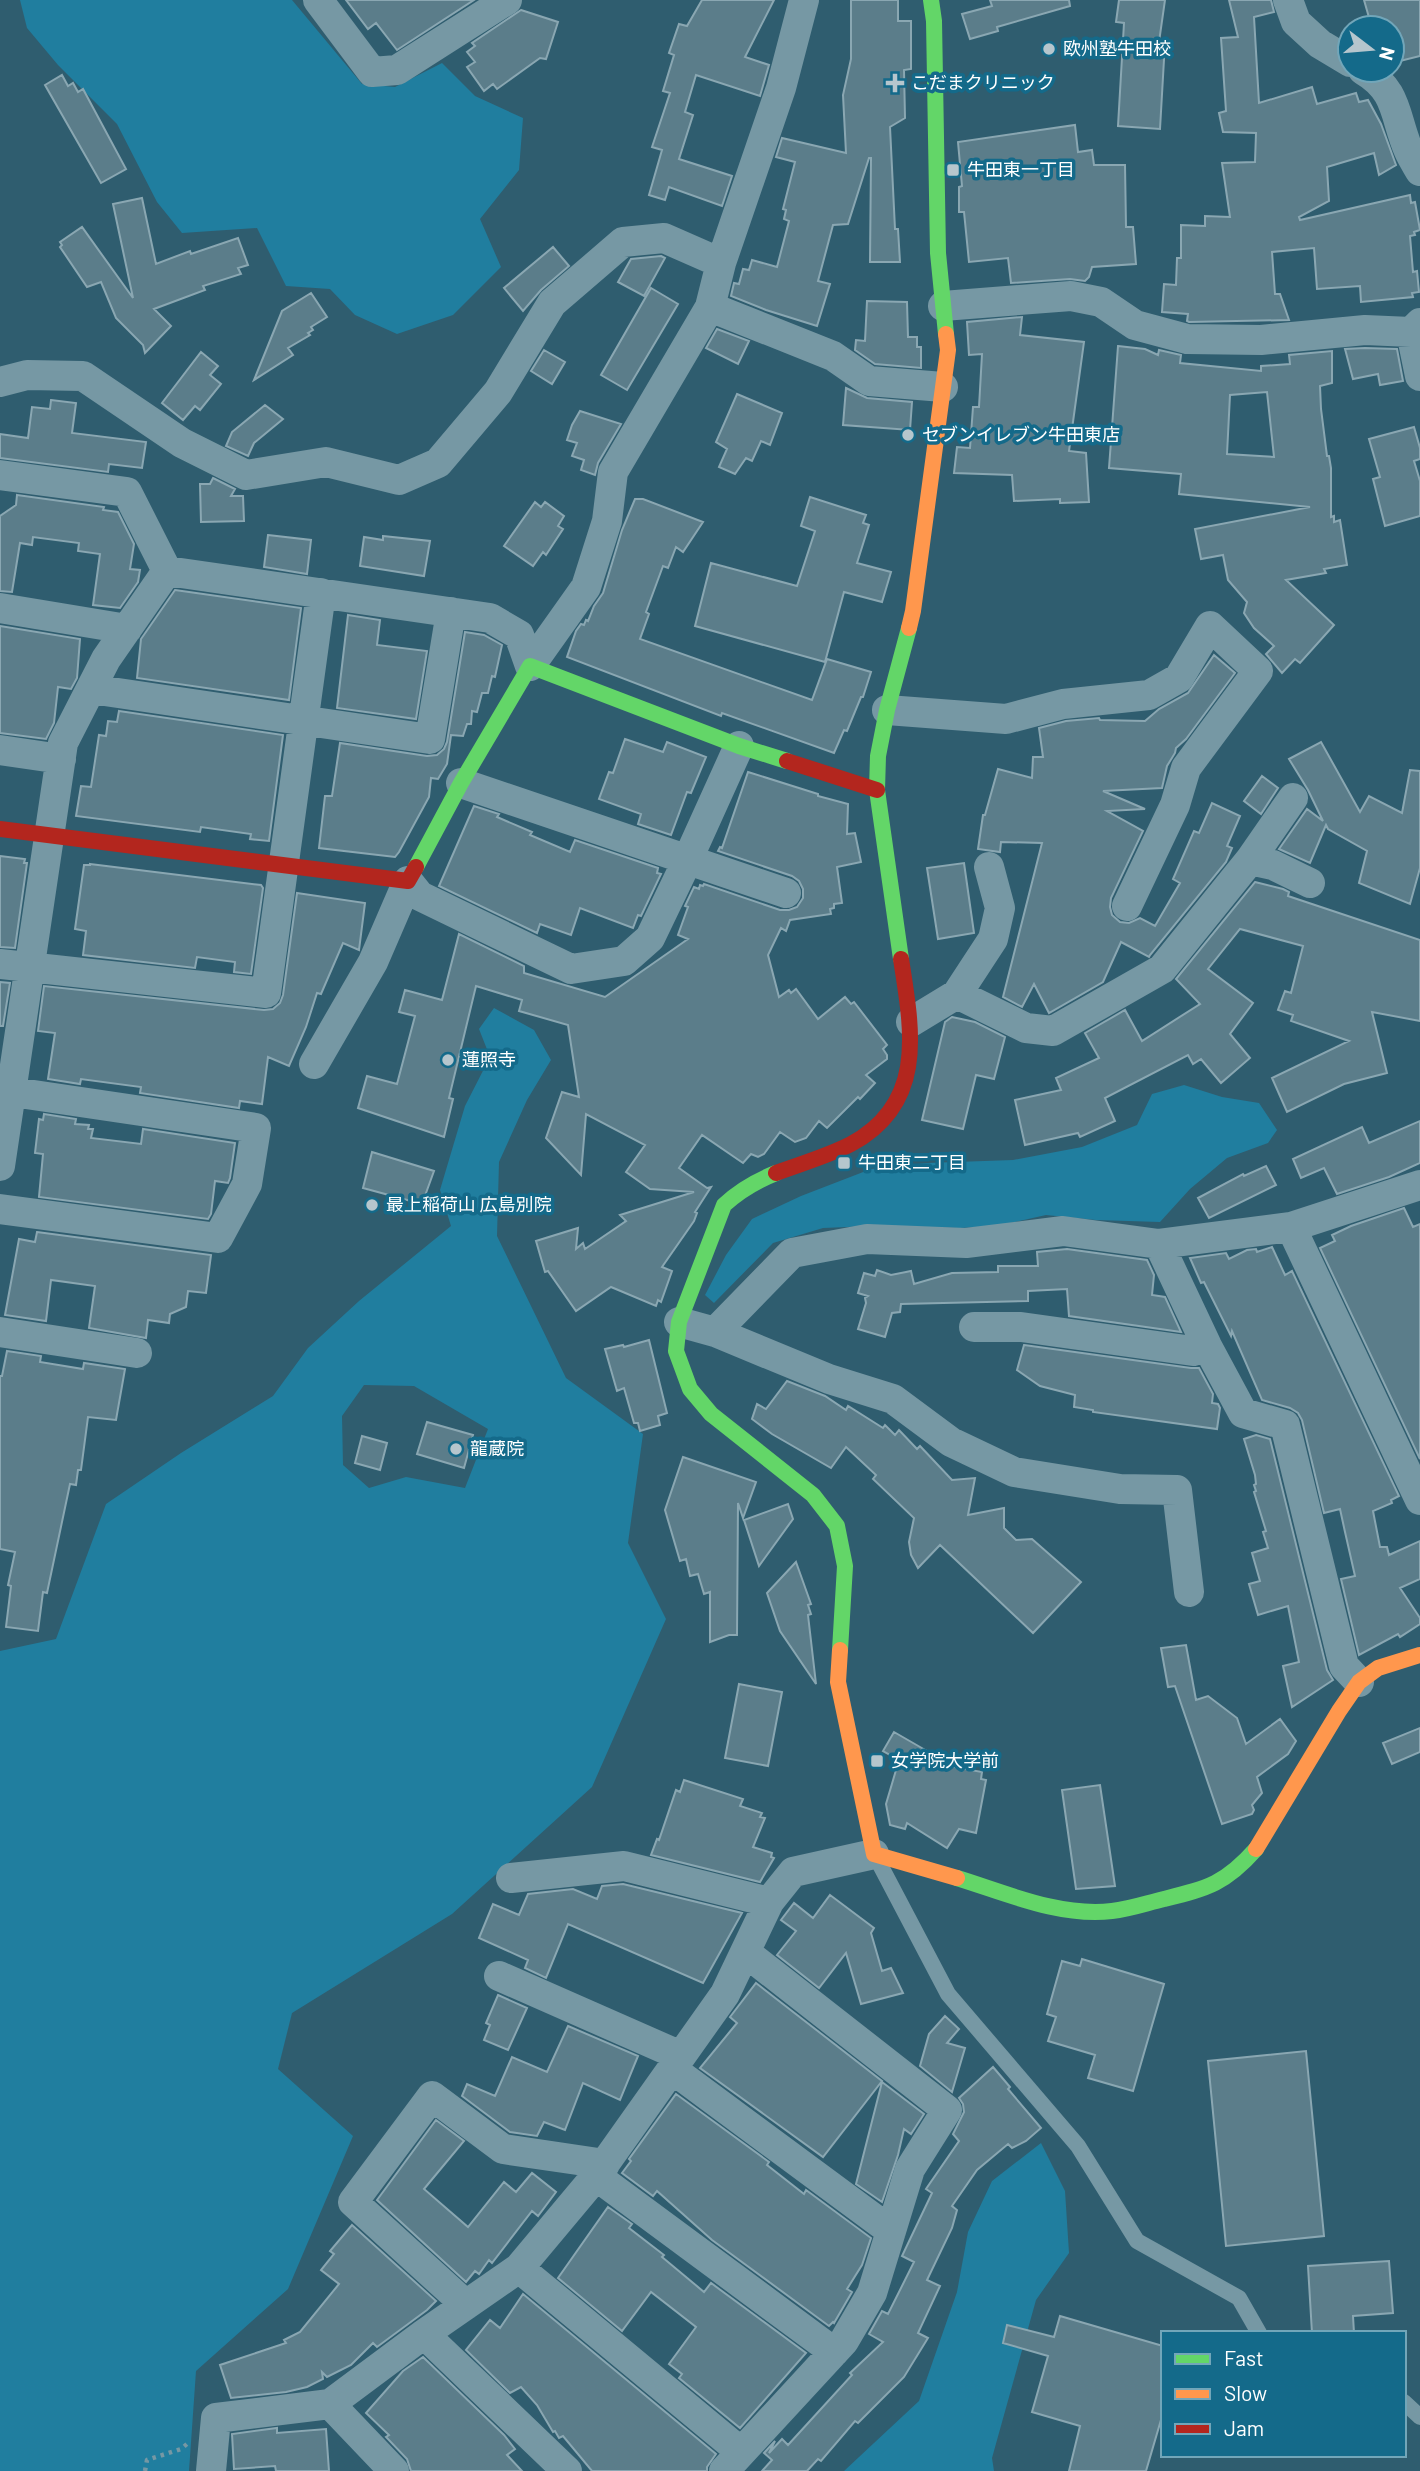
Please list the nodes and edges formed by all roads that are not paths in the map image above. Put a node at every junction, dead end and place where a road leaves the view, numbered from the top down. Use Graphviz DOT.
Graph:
graph roads {
  1 [pos="318,0"];
  2 [pos="507,0"];
  3 [pos="804,0"];
  4 [pos="931,0"];
  5 [pos="1288,0"];
  6 [pos="1336,54"];
  7 [pos="1380,84"];
  8 [pos="1416,157"];
  9 [pos="721,263"];
  10 [pos="943,306"];
  11 [pos="710,307"];
  12 [pos="1416,328"];
  13 [pos="1420,376"];
  14 [pos="0,382"];
  15 [pos="943,387"];
  16 [pos="0,475"];
  17 [pos="167,571"];
  18 [pos="321,593"];
  19 [pos="0,608"];
  20 [pos="451,612"];
  21 [pos="127,629"];
  22 [pos="530,666"];
  23 [pos="91,689"];
  24 [pos="887,709"];
  25 [pos="303,720"];
  26 [pos="738,746"];
  27 [pos="0,750"];
  28 [pos="61,759"];
  29 [pos="461,783"];
  30 [pos="877,790"];
  31 [pos="1293,798"];
  32 [pos="0,829"];
  33 [pos="50,835"];
  34 [pos="1250,860"];
  35 [pos="688,861"];
  36 [pos="284,865"];
  37 [pos="989,867"];
  38 [pos="408,881"];
  39 [pos="1310,883"];
  40 [pos="786,893"];
  41 [pos="1128,906"];
  42 [pos="0,964"];
  43 [pos="30,968"];
  44 [pos="957,994"];
  45 [pos="911,1022"];
  46 [pos="314,1064"];
  47 [pos="6,1091"];
  48 [pos="0,1166"];
  49 [pos="1420,1185"];
  50 [pos="0,1209"];
  51 [pos="1292,1227"];
  52 [pos="1159,1244"];
  53 [pos="679,1322"];
  54 [pos="974,1327"];
  55 [pos="0,1332"];
  56 [pos="715,1332"];
  57 [pos="1207,1346"];
  58 [pos="137,1353"];
  59 [pos="1420,1500"];
  60 [pos="1189,1592"];
  61 [pos="1420,1655"];
  62 [pos="1359,1682"];
  63 [pos="874,1854"];
  64 [pos="511,1878"];
  65 [pos="769,1902"];
  66 [pos="745,1952"];
  67 [pos="499,1976"];
  68 [pos="676,2063"];
  69 [pos="601,2170"];
  70 [pos="891,2231"];
  71 [pos="519,2268"];
  72 [pos="466,2305"];
  73 [pos="1258,2331"];
  74 [pos="424,2334"];
  75 [pos="834,2352"];
  76 [pos="330,2404"];
  77 [pos="1406,2404"];
  78 [pos="1420,2417"];
  79 [pos="732,2462"];
  80 [pos="211,2471"];
  81 [pos="394,2471"];
  82 [pos="567,2471"];
  1 -- 2 [label="street"];
  3 -- 9 [label="street"];
  4 -- 10 [label="street"];
  5 -- 6 [label="street"];
  7 -- 8 [label="street"];
  9 -- 11 [label="street"];
  9 -- 14 [label="street"];
  10 -- 12 [label="street"];
  10 -- 15 [label="street"];
  11 -- 15 [label="street"];
  11 -- 22 [label="street"];
  12 -- 13 [label="street"];
  15 -- 24 [label="street"];
  16 -- 17 [label="street"];
  17 -- 18 [label="street"];
  17 -- 21 [label="street"];
  18 -- 20 [label="street"];
  18 -- 25 [label="street"];
  19 -- 21 [label="street"];
  20 -- 22 [label="street"];
  20 -- 25 [label="street"];
  21 -- 23 [label="street"];
  22 -- 26 [label="street"];
  22 -- 29 [label="street"];
  23 -- 25 [label="street"];
  23 -- 28 [label="street"];
  24 -- 30 [label="street"];
  24 -- 41 [label="street"];
  25 -- 36 [label="street"];
  26 -- 30 [label="street"];
  26 -- 35 [label="street"];
  27 -- 28 [label="street"];
  28 -- 33 [label="street"];
  29 -- 35 [label="street"];
  29 -- 38 [label="street"];
  30 -- 45 [label="street"];
  31 -- 34 [label="street"];
  32 -- 33 [label="street"];
  33 -- 36 [label="street"];
  33 -- 43 [label="street"];
  34 -- 39 [label="street"];
  34 -- 44 [label="street"];
  35 -- 38 [label="street"];
  35 -- 40 [label="street"];
  36 -- 38 [label="street"];
  36 -- 43 [label="street"];
  37 -- 44 [label="street"];
  38 -- 46 [label="street"];
  42 -- 43 [label="street"];
  43 -- 47 [label="street"];
  44 -- 45 [label="street"];
  45 -- 53 [label="street"];
  47 -- 48 [label="street"];
  47 -- 50 [label="street"];
  49 -- 51 [label="street"];
  51 -- 52 [label="street"];
  51 -- 59 [label="street"];
  52 -- 56 [label="street"];
  52 -- 57 [label="street"];
  53 -- 56 [label="street"];
  53 -- 63 [label="street"];
  54 -- 57 [label="street"];
  55 -- 58 [label="street"];
  56 -- 60 [label="street"];
  57 -- 62 [label="street"];
  61 -- 62 [label="street"];
  62 -- 63 [label="street"];
  63 -- 65 [label="street"];
  63 -- 73 [label="lane"];
  64 -- 65 [label="street"];
  65 -- 66 [label="street"];
  66 -- 68 [label="street"];
  66 -- 70 [label="street"];
  67 -- 68 [label="street"];
  68 -- 69 [label="street"];
  68 -- 70 [label="street"];
  69 -- 71 [label="street"];
  69 -- 72 [label="street"];
  69 -- 75 [label="street"];
  70 -- 75 [label="street"];
  71 -- 72 [label="street"];
  71 -- 79 [label="street"];
  72 -- 74 [label="street"];
  74 -- 76 [label="street"];
  74 -- 82 [label="street"];
  75 -- 79 [label="street"];
  76 -- 80 [label="street"];
  76 -- 81 [label="street"];
  77 -- 78 [label="lane"];
}
